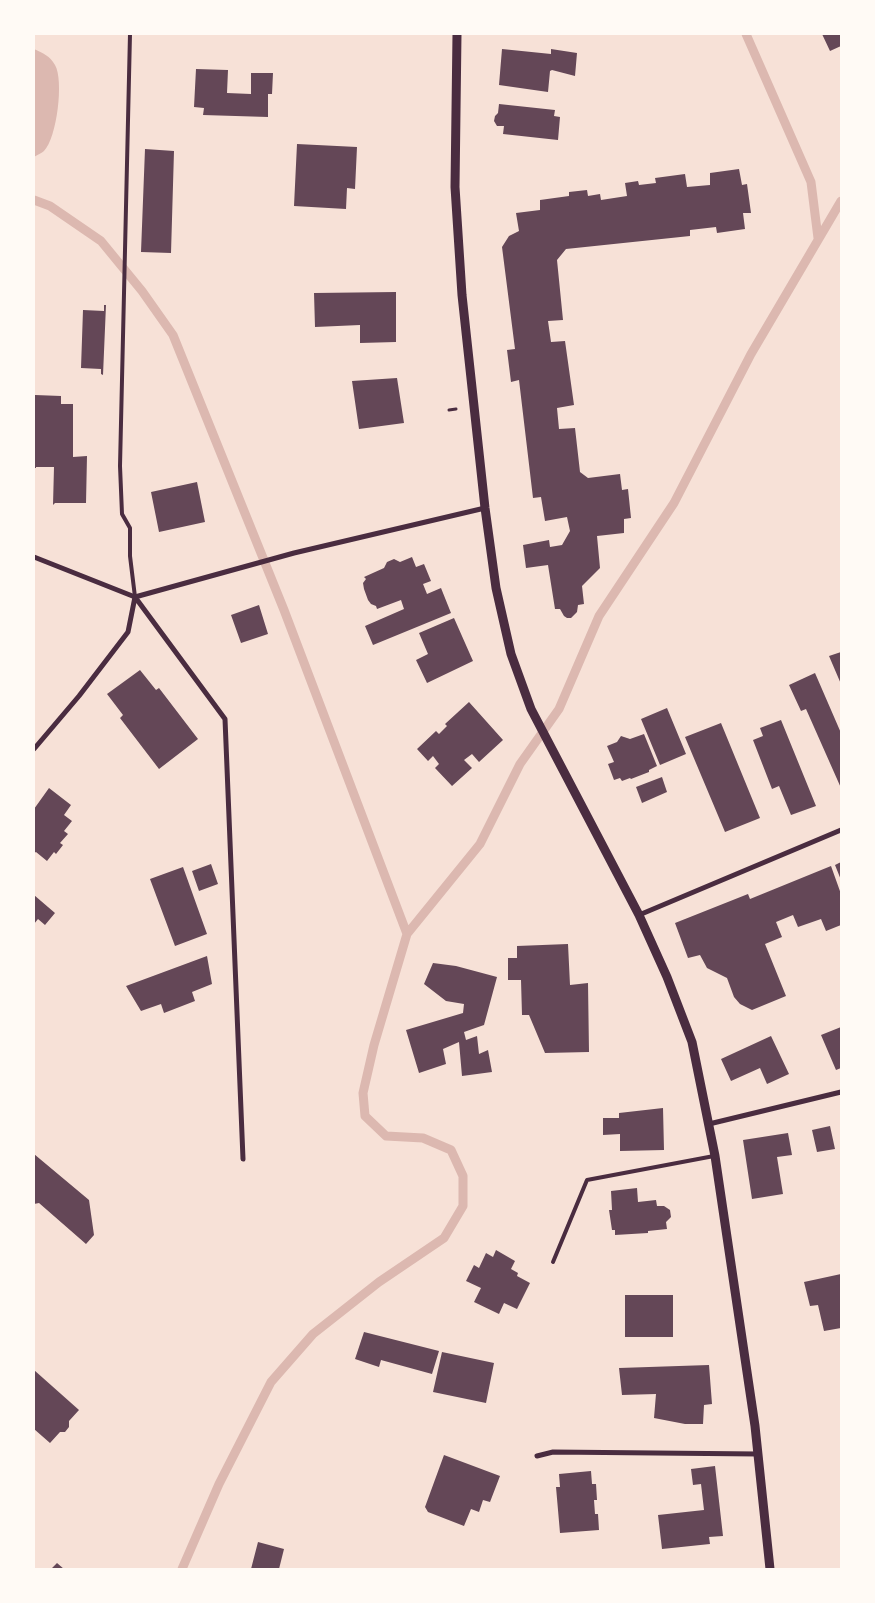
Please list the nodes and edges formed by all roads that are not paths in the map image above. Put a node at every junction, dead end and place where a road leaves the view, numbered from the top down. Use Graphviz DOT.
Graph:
graph roads {
  1 [pos="130,34"];
  2 [pos="457,34"];
  3 [pos="484,508"];
  4 [pos="34,557"];
  5 [pos="135,597"];
  6 [pos="34,749"];
  7 [pos="841,830"];
  8 [pos="639,915"];
  9 [pos="841,1092"];
  10 [pos="709,1124"];
  11 [pos="715,1156"];
  12 [pos="243,1160"];
  13 [pos="553,1262"];
  14 [pos="758,1454"];
  15 [pos="537,1456"];
  16 [pos="770,1569"];
  1 -- 5 [label="lane"];
  2 -- 3 [label="street"];
  3 -- 5 [label="street"];
  3 -- 8 [label="street"];
  4 -- 5 [label="street"];
  5 -- 6 [label="street"];
  5 -- 12 [label="street"];
  7 -- 8 [label="street"];
  8 -- 10 [label="street"];
  9 -- 10 [label="street"];
  10 -- 11 [label="street"];
  11 -- 13 [label="lane"];
  11 -- 14 [label="street"];
  14 -- 15 [label="street"];
  14 -- 16 [label="street"];
}
